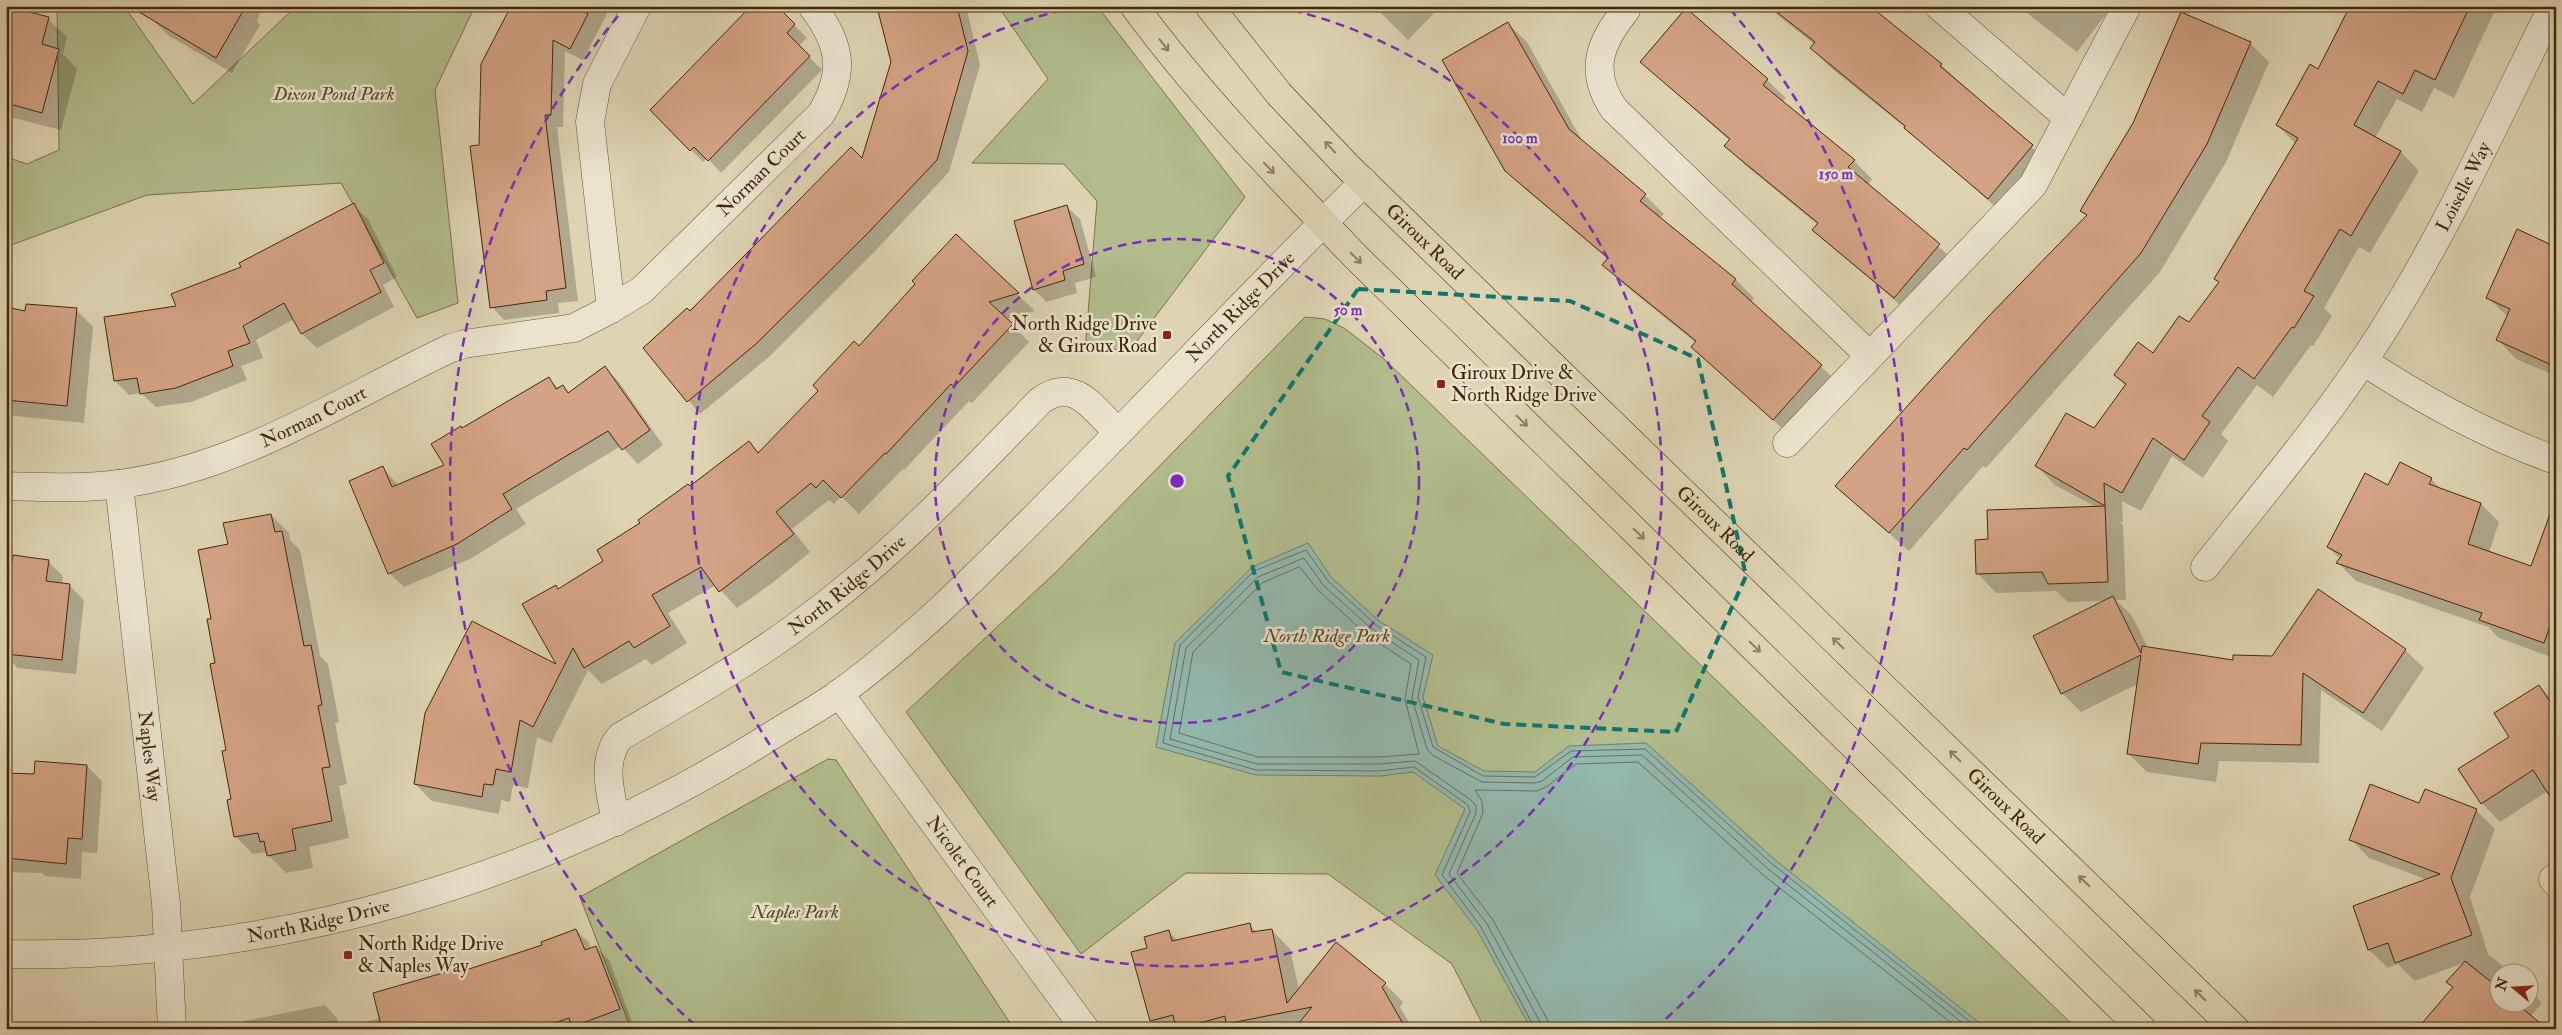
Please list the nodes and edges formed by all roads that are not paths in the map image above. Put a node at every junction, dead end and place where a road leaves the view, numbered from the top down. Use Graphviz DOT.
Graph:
graph roads {
  1 [pos="637,6"];
  2 [pos="812,6"];
  3 [pos="1134,6"];
  4 [pos="1208,6"];
  5 [pos="1939,6"];
  6 [pos="2127,6"];
  7 [pos="2553,6"];
  8 [pos="1626,7"];
  9 [pos="2068,118"];
  10 [pos="1364,182"];
  11 [pos="1323,223"];
  12 [pos="612,309"];
  13 [pos="1870,356"];
  14 [pos="2363,362"];
  15 [pos="1118,433"];
  16 [pos="1787,443"];
  17 [pos="2556,460"];
  18 [pos="119,484"];
  19 [pos="6,486"];
  20 [pos="2205,567"];
  21 [pos="839,693"];
  22 [pos="616,822"];
  23 [pos="168,947"];
  24 [pos="6,954"];
  25 [pos="172,1029"];
  26 [pos="1085,1029"];
  27 [pos="2142,1029"];
  28 [pos="2235,1029"];
  1 -- 12 [label="street"];
  2 -- 12 [label="street, Norman Court"];
  3 -- 11 [label="main road, one-way"];
  10 -- 4 [label="main road, Giroux Road, one-way"];
  5 -- 9 [label="street"];
  6 -- 9 [label="street"];
  7 -- 14 [label="street, Loiselle Way"];
  8 -- 13 [label="street"];
  9 -- 13 [label="street"];
  10 -- 11 [label="street, North Ridge Drive"];
  28 -- 10 [label="main road, Giroux Road, one-way"];
  11 -- 15 [label="street, North Ridge Drive"];
  11 -- 27 [label="main road, one-way"];
  12 -- 18 [label="street, Norman Court"];
  13 -- 16 [label="street"];
  14 -- 17 [label="street"];
  14 -- 20 [label="street, Loiselle Way"];
  15 -- 21 [label="street, North Ridge Drive"];
  15 -- 22 [label="street, North Ridge Drive"];
  18 -- 19 [label="street, Norman Court"];
  18 -- 23 [label="street, Naples Way"];
  21 -- 22 [label="street, North Ridge Drive"];
  21 -- 26 [label="street, Nicolet Court"];
  22 -- 23 [label="street, North Ridge Drive"];
  23 -- 24 [label="street, North Ridge Drive"];
  23 -- 25 [label="street, Naples Way"];
}
